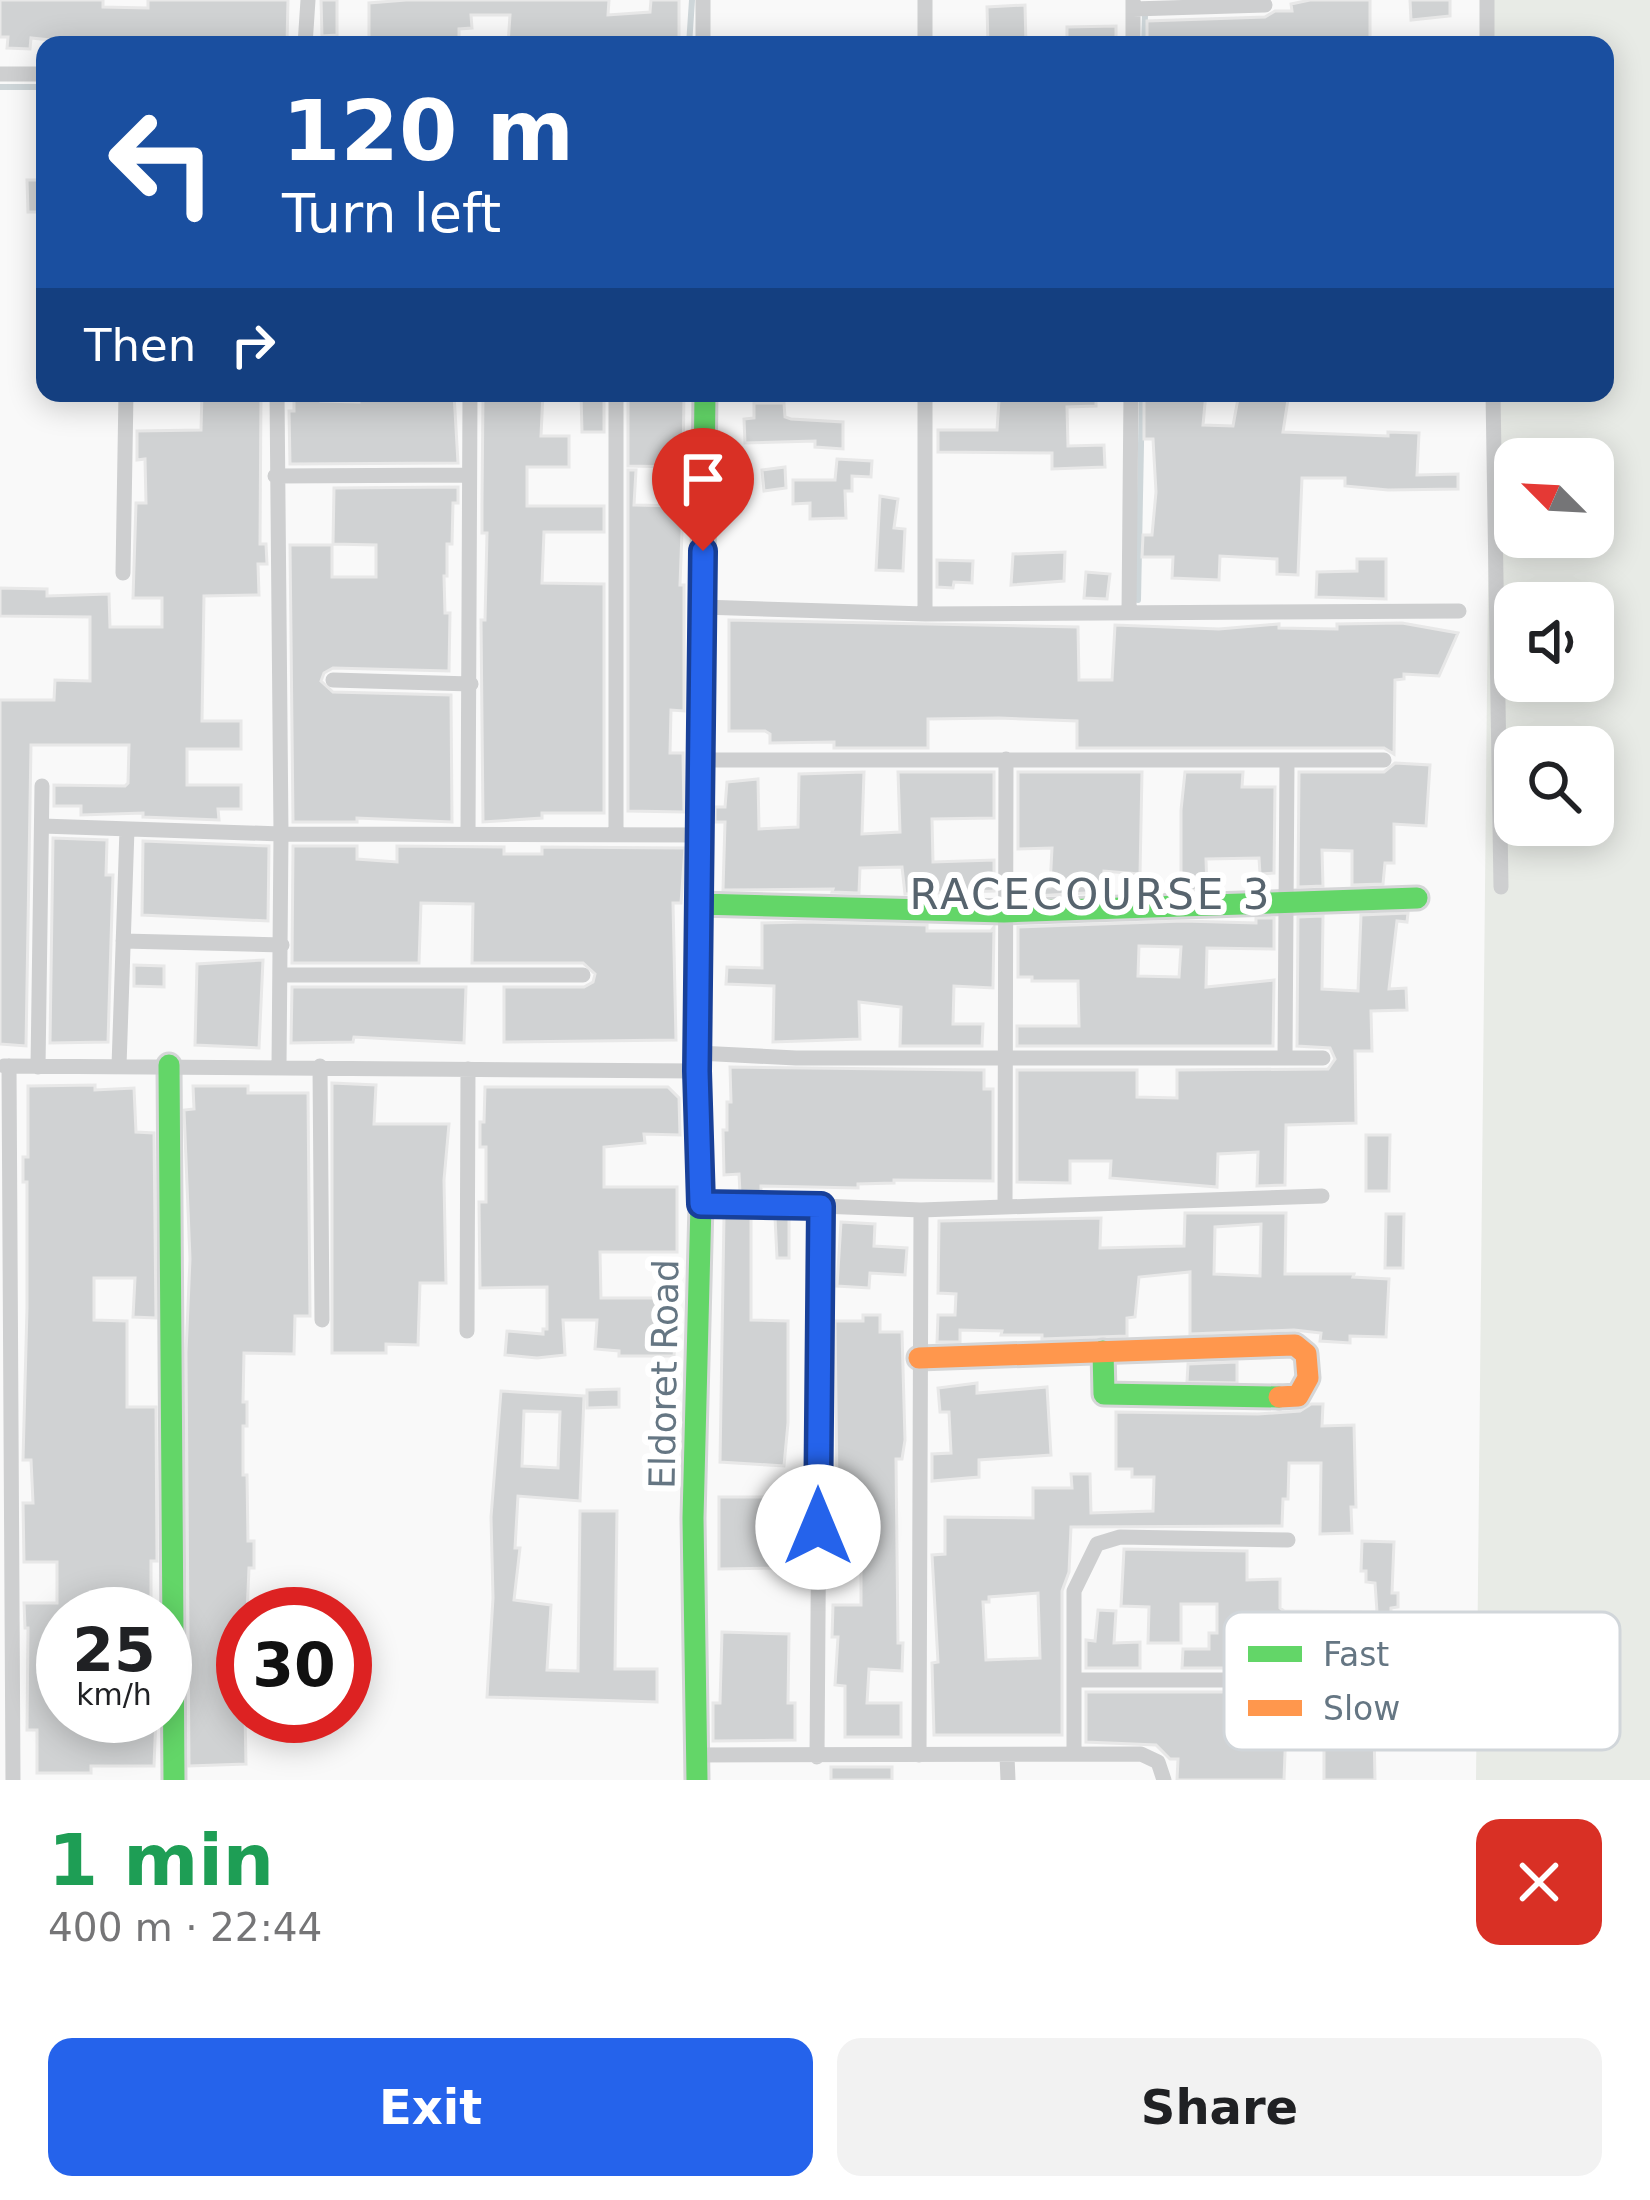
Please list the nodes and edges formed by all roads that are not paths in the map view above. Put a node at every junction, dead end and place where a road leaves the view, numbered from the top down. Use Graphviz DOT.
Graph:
graph roads {
  1 [pos="308,0"];
  2 [pos="703,0"];
  3 [pos="925,0"];
  4 [pos="1487,0"];
  5 [pos="1133,5"];
  6 [pos="1265,5"];
  7 [pos="306,36"];
  8 [pos="703,36"];
  9 [pos="925,36"];
  10 [pos="1133,36"];
  11 [pos="1487,36"];
  12 [pos="0,74"];
  13 [pos="36,74"];
  14 [pos="126,402"];
  15 [pos="277,402"];
  16 [pos="470,402"];
  17 [pos="616,402"];
  18 [pos="705,402"];
  19 [pos="925,402"];
  20 [pos="1131,402"];
  21 [pos="1493,402"];
  22 [pos="469,475"];
  23 [pos="275,476"];
  24 [pos="123,573"];
  25 [pos="702,607"];
  26 [pos="1460,611"];
  27 [pos="1129,613"];
  28 [pos="925,614"];
  29 [pos="333,680"];
  30 [pos="471,684"];
  31 [pos="1006,759"];
  32 [pos="703,760"];
  33 [pos="1384,760"];
  34 [pos="1287,762"];
  35 [pos="42,786"];
  36 [pos="42,826"];
  37 [pos="127,829"];
  38 [pos="281,833"];
  39 [pos="468,833"];
  40 [pos="616,835"];
  41 [pos="701,835"];
  42 [pos="1501,887"];
  43 [pos="1417,898"];
  44 [pos="1287,903"];
  45 [pos="700,904"];
  46 [pos="1004,912"];
  47 [pos="123,941"];
  48 [pos="281,945"];
  49 [pos="281,975"];
  50 [pos="583,975"];
  51 [pos="1006,1055"];
  52 [pos="1285,1058"];
  53 [pos="1323,1058"];
  54 [pos="697,1062"];
  55 [pos="170,1065"];
  56 [pos="4,1066"];
  57 [pos="119,1066"];
  58 [pos="279,1066"];
  59 [pos="320,1066"];
  60 [pos="38,1067"];
  61 [pos="468,1070"];
  62 [pos="1322,1196"];
  63 [pos="701,1204"];
  64 [pos="821,1206"];
  65 [pos="1005,1207"];
  66 [pos="921,1210"];
  67 [pos="322,1320"];
  68 [pos="467,1331"];
  69 [pos="1103,1351"];
  70 [pos="919,1358"];
  71 [pos="1288,1540"];
  72 [pos="1074,1680"];
  73 [pos="1224,1680"];
  74 [pos="1074,1754"];
  75 [pos="696,1755"];
  76 [pos="919,1755"];
  77 [pos="817,1756"];
  78 [pos="1007,1756"];
  79 [pos="13,1780"];
  80 [pos="174,1780"];
  81 [pos="697,1780"];
  82 [pos="1008,1780"];
  83 [pos="1164,1780"];
  1 -- 7 [label="street"];
  2 -- 8 [label="street"];
  3 -- 9 [label="street"];
  4 -- 11 [label="street"];
  5 -- 6 [label="street"];
  5 -- 10 [label="street"];
  12 -- 13 [label="street"];
  14 -- 24 [label="street"];
  15 -- 23 [label="street"];
  16 -- 22 [label="street"];
  17 -- 40 [label="street"];
  18 -- 25 [label="street, Eldoret Road"];
  19 -- 28 [label="street"];
  20 -- 27 [label="street"];
  21 -- 42 [label="street"];
  22 -- 23 [label="street"];
  22 -- 30 [label="street"];
  23 -- 38 [label="street"];
  25 -- 28 [label="street"];
  25 -- 32 [label="street, Eldoret Road"];
  26 -- 27 [label="street"];
  27 -- 28 [label="street"];
  29 -- 30 [label="street"];
  30 -- 39 [label="street"];
  31 -- 32 [label="street"];
  31 -- 34 [label="street"];
  31 -- 46 [label="street"];
  32 -- 41 [label="street, Eldoret Road"];
  33 -- 34 [label="street"];
  34 -- 44 [label="street"];
  35 -- 36 [label="street"];
  36 -- 37 [label="street"];
  36 -- 60 [label="street"];
  37 -- 38 [label="street"];
  37 -- 47 [label="street"];
  38 -- 39 [label="street"];
  38 -- 48 [label="street"];
  39 -- 40 [label="street"];
  40 -- 41 [label="street"];
  41 -- 45 [label="street, Eldoret Road"];
  43 -- 44 [label="street"];
  44 -- 46 [label="street"];
  44 -- 52 [label="street"];
  45 -- 46 [label="street"];
  45 -- 54 [label="street, Eldoret Road"];
  46 -- 51 [label="street"];
  47 -- 48 [label="street"];
  47 -- 57 [label="street"];
  48 -- 49 [label="street"];
  49 -- 50 [label="street"];
  49 -- 58 [label="street"];
  51 -- 52 [label="street"];
  51 -- 54 [label="street"];
  51 -- 65 [label="street"];
  52 -- 53 [label="street"];
  54 -- 61 [label="street"];
  54 -- 63 [label="street, Eldoret Road"];
  55 -- 57 [label="street"];
  55 -- 58 [label="street"];
  55 -- 80 [label="street"];
  56 -- 60 [label="street"];
  56 -- 79 [label="street"];
  57 -- 60 [label="street"];
  58 -- 59 [label="street"];
  59 -- 61 [label="street"];
  59 -- 67 [label="street"];
  61 -- 68 [label="street"];
  62 -- 65 [label="street"];
  63 -- 64 [label="street"];
  63 -- 75 [label="street, Eldoret Road"];
  64 -- 66 [label="street"];
  64 -- 77 [label="street"];
  65 -- 66 [label="street"];
  66 -- 70 [label="street"];
  69 -- 69 [label="street"];
  69 -- 70 [label="street"];
  70 -- 76 [label="street"];
  71 -- 72 [label="street"];
  72 -- 73 [label="street"];
  72 -- 74 [label="street"];
  74 -- 78 [label="street"];
  74 -- 83 [label="street"];
  75 -- 77 [label="street"];
  75 -- 81 [label="street, Eldoret Road"];
  76 -- 77 [label="street"];
  76 -- 78 [label="street"];
  78 -- 82 [label="street"];
}
